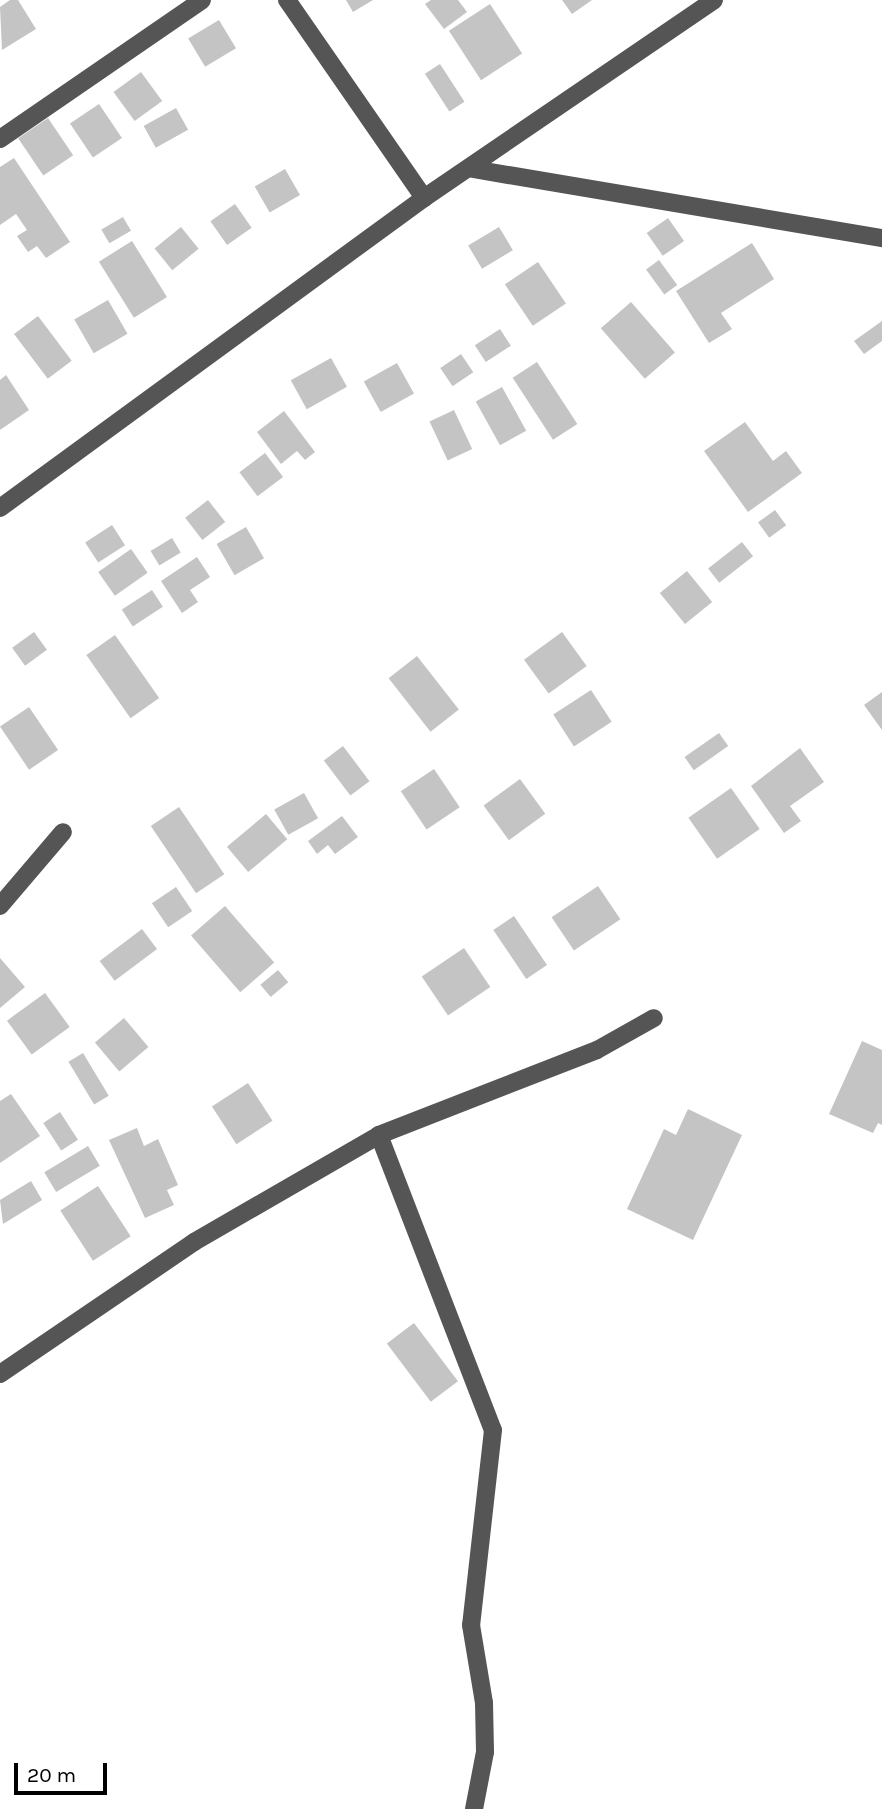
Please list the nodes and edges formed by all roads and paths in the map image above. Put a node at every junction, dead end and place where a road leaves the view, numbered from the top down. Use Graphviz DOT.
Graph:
graph roads {
  1 [pos="202,0"];
  2 [pos="287,0"];
  3 [pos="714,0"];
  4 [pos="0,139"];
  5 [pos="473,169"];
  6 [pos="424,198"];
  7 [pos="882,238"];
  8 [pos="0,508"];
  9 [pos="63,832"];
  10 [pos="0,906"];
  11 [pos="654,1018"];
  12 [pos="379,1135"];
  13 [pos="0,1374"];
  14 [pos="474,1809"];
  1 -- 4 [label="street"];
  2 -- 6 [label="street"];
  3 -- 5 [label="street"];
  5 -- 6 [label="street"];
  5 -- 7 [label="street"];
  6 -- 8 [label="street"];
  9 -- 10 [label="street"];
  11 -- 12 [label="street"];
  12 -- 13 [label="street"];
  12 -- 14 [label="street"];
}
